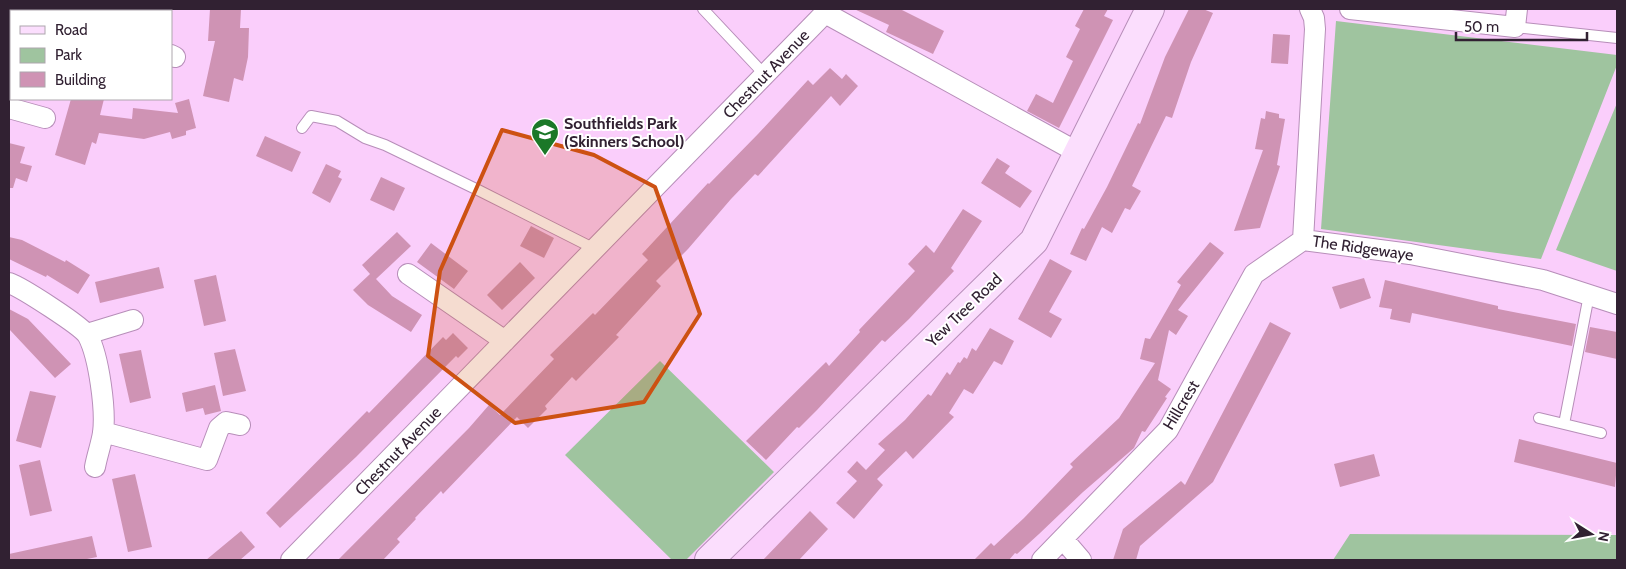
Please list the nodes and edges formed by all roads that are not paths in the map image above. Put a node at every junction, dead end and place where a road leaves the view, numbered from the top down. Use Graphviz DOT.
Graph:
graph roads {
  1 [pos="703,9"];
  2 [pos="1150,9"];
  3 [pos="1315,9"];
  4 [pos="1350,9"];
  5 [pos="1516,18"];
  6 [pos="1617,38"];
  7 [pos="765,75"];
  8 [pos="9,108"];
  9 [pos="45,118"];
  10 [pos="302,128"];
  11 [pos="1077,152"];
  12 [pos="1303,240"];
  13 [pos="595,249"];
  14 [pos="408,274"];
  15 [pos="9,283"];
  16 [pos="1589,295"];
  17 [pos="1617,304"];
  18 [pos="134,320"];
  19 [pos="87,334"];
  20 [pos="505,341"];
  21 [pos="1540,418"];
  22 [pos="1564,424"];
  23 [pos="240,425"];
  24 [pos="103,432"];
  25 [pos="1601,433"];
  26 [pos="95,467"];
  27 [pos="1063,539"];
  28 [pos="291,560"];
  29 [pos="708,560"];
  30 [pos="1042,560"];
  31 [pos="1081,560"];
  1 -- 7 [label="lane"];
  2 -- 11 [label="street, Yew Tree Road"];
  3 -- 12 [label="street, The Ridgewaye"];
  4 -- 5 [label="street"];
  5 -- 6 [label="lane"];
  7 -- 11 [label="street, Chestnut Avenue"];
  7 -- 13 [label="street, Chestnut Avenue"];
  8 -- 9 [label="street"];
  10 -- 13 [label="lane"];
  11 -- 29 [label="street, Yew Tree Road"];
  12 -- 16 [label="street, The Ridgewaye"];
  12 -- 27 [label="street, Hillcrest"];
  13 -- 20 [label="street, Chestnut Avenue"];
  14 -- 20 [label="street"];
  15 -- 19 [label="street"];
  16 -- 17 [label="street, The Ridgewaye"];
  16 -- 22 [label="lane"];
  18 -- 19 [label="street"];
  19 -- 24 [label="street"];
  20 -- 28 [label="street, Chestnut Avenue"];
  21 -- 22 [label="lane"];
  22 -- 25 [label="lane"];
  23 -- 24 [label="street"];
  24 -- 26 [label="street"];
  27 -- 30 [label="street, Hillcrest"];
  27 -- 31 [label="street"];
}
